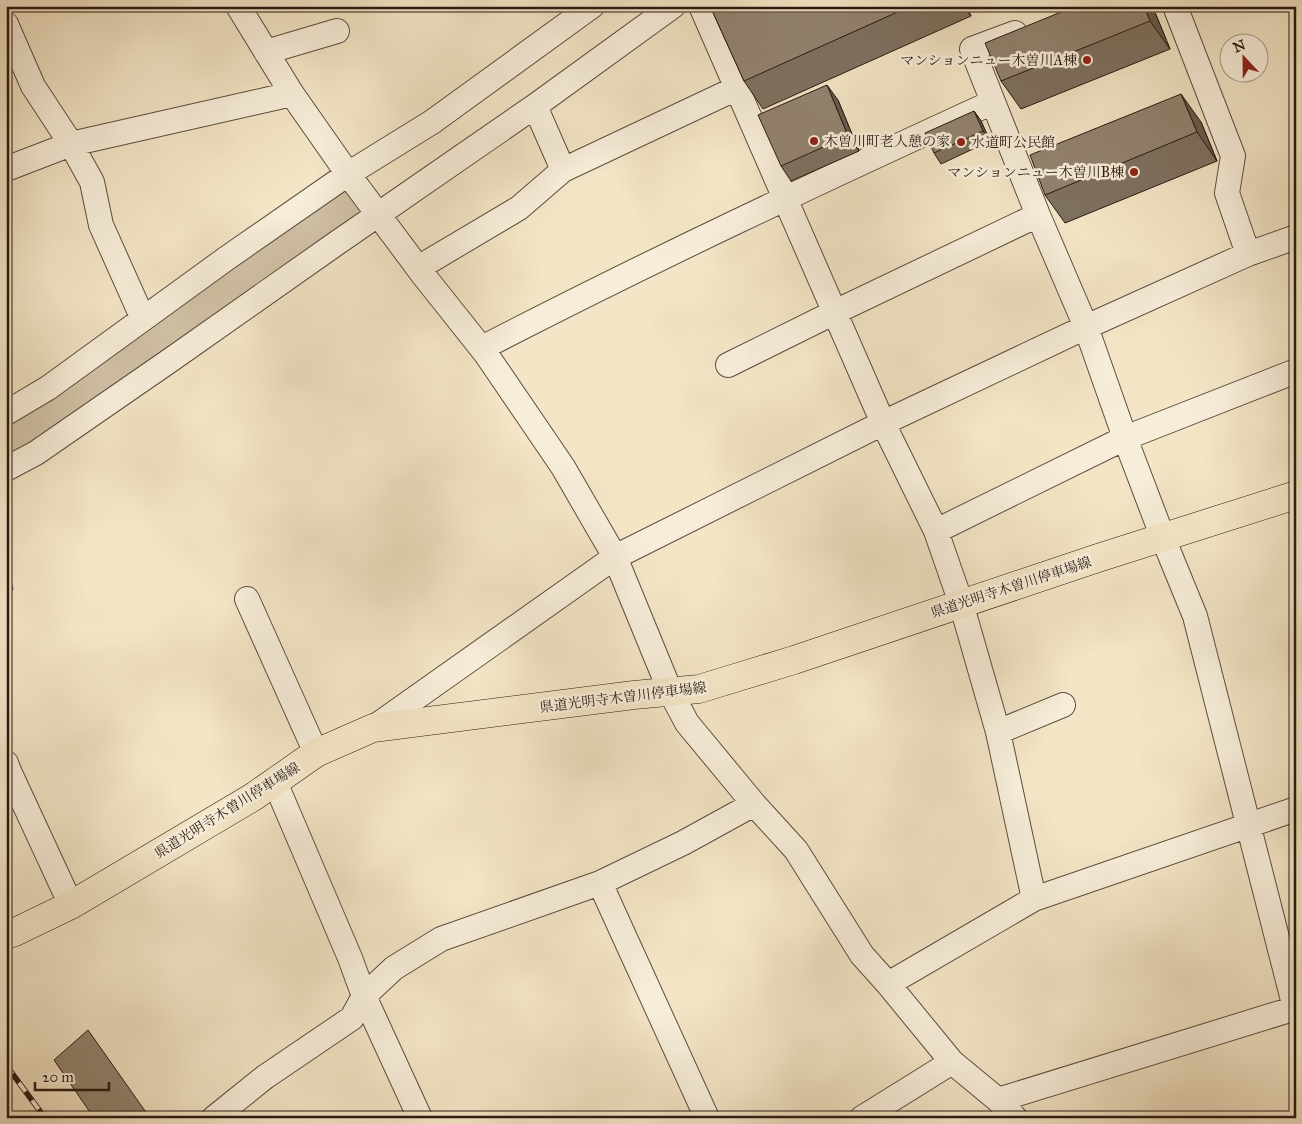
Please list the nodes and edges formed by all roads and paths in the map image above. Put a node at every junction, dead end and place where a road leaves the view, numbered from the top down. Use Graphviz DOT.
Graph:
graph roads {
  1 [pos="238,6"];
  2 [pos="592,6"];
  3 [pos="673,6"];
  4 [pos="701,6"];
  5 [pos="1175,6"];
  6 [pos="6,24"];
  7 [pos="1037,24"];
  8 [pos="337,31"];
  9 [pos="266,52"];
  10 [pos="737,88"];
  11 [pos="292,94"];
  12 [pos="993,102"];
  13 [pos="535,106"];
  14 [pos="71,144"];
  15 [pos="6,169"];
  16 [pos="563,170"];
  17 [pos="348,174"];
  18 [pos="785,198"];
  19 [pos="378,215"];
  20 [pos="1038,215"];
  21 [pos="1296,237"];
  22 [pos="1248,254"];
  23 [pos="418,268"];
  24 [pos="835,312"];
  25 [pos="143,319"];
  26 [pos="1086,327"];
  27 [pos="482,348"];
  28 [pos="728,365"];
  29 [pos="1296,371"];
  30 [pos="6,413"];
  31 [pos="883,423"];
  32 [pos="1125,438"];
  33 [pos="6,469"];
  34 [pos="1296,495"];
  35 [pos="936,531"];
  36 [pos="1163,538"];
  37 [pos="615,557"];
  38 [pos="247,598"];
  39 [pos="960,603"];
  40 [pos="670,691"];
  41 [pos="1062,705"];
  42 [pos="373,728"];
  43 [pos="998,732"];
  44 [pos="316,753"];
  45 [pos="6,762"];
  46 [pos="275,782"];
  47 [pos="754,804"];
  48 [pos="1296,809"];
  49 [pos="1249,825"];
  50 [pos="600,883"];
  51 [pos="1034,899"];
  52 [pos="71,904"];
  53 [pos="6,934"];
  54 [pos="888,984"];
  55 [pos="364,996"];
  56 [pos="1296,1008"];
  57 [pos="952,1062"];
  58 [pos="998,1100"];
  59 [pos="702,1117"];
  60 [pos="214,1118"];
  61 [pos="420,1118"];
  62 [pos="862,1118"];
  63 [pos="1015,1118"];
  1 -- 9 [label="street"];
  2 -- 17 [label="street"];
  3 -- 13 [label="street"];
  4 -- 10 [label="street"];
  5 -- 22 [label="street"];
  6 -- 14 [label="street"];
  7 -- 12 [label="street"];
  8 -- 9 [label="street"];
  9 -- 11 [label="street"];
  10 -- 16 [label="street"];
  10 -- 18 [label="street"];
  11 -- 14 [label="street"];
  11 -- 17 [label="street"];
  12 -- 18 [label="street"];
  12 -- 20 [label="street"];
  13 -- 16 [label="street"];
  13 -- 19 [label="street"];
  14 -- 15 [label="street"];
  14 -- 25 [label="street"];
  16 -- 23 [label="street"];
  17 -- 19 [label="street"];
  17 -- 25 [label="street"];
  18 -- 24 [label="street"];
  18 -- 27 [label="street"];
  19 -- 23 [label="street"];
  19 -- 33 [label="street"];
  20 -- 24 [label="street"];
  20 -- 26 [label="street"];
  21 -- 22 [label="street"];
  22 -- 26 [label="street"];
  23 -- 27 [label="street"];
  24 -- 28 [label="street"];
  24 -- 31 [label="street"];
  25 -- 30 [label="street"];
  26 -- 31 [label="street"];
  26 -- 32 [label="street"];
  27 -- 37 [label="street"];
  29 -- 32 [label="street"];
  31 -- 35 [label="street"];
  31 -- 37 [label="street"];
  32 -- 35 [label="street"];
  32 -- 36 [label="street"];
  34 -- 36 [label="main road, 県道光明寺木曽川停車場線"];
  35 -- 39 [label="street"];
  36 -- 39 [label="main road, 県道光明寺木曽川停車場線"];
  36 -- 49 [label="street"];
  37 -- 40 [label="street"];
  37 -- 42 [label="street"];
  38 -- 44 [label="street"];
  39 -- 40 [label="main road, 県道光明寺木曽川停車場線"];
  39 -- 43 [label="street"];
  40 -- 42 [label="main road, 県道光明寺木曽川停車場線"];
  40 -- 47 [label="street"];
  41 -- 43 [label="street"];
  42 -- 44 [label="main road, 県道光明寺木曽川停車場線"];
  43 -- 51 [label="street"];
  44 -- 46 [label="main road, 県道光明寺木曽川停車場線"];
  45 -- 52 [label="street"];
  46 -- 52 [label="main road, 県道光明寺木曽川停車場線"];
  46 -- 55 [label="street"];
  47 -- 50 [label="street"];
  47 -- 54 [label="street"];
  48 -- 49 [label="street"];
  49 -- 51 [label="street"];
  49 -- 56 [label="street"];
  50 -- 55 [label="street"];
  50 -- 59 [label="street"];
  51 -- 54 [label="street"];
  52 -- 53 [label="main road, 県道光明寺木曽川停車場線"];
  54 -- 57 [label="street"];
  55 -- 60 [label="street"];
  55 -- 61 [label="street"];
  56 -- 58 [label="street"];
  57 -- 58 [label="street"];
  57 -- 62 [label="street"];
  58 -- 63 [label="street"];
}
